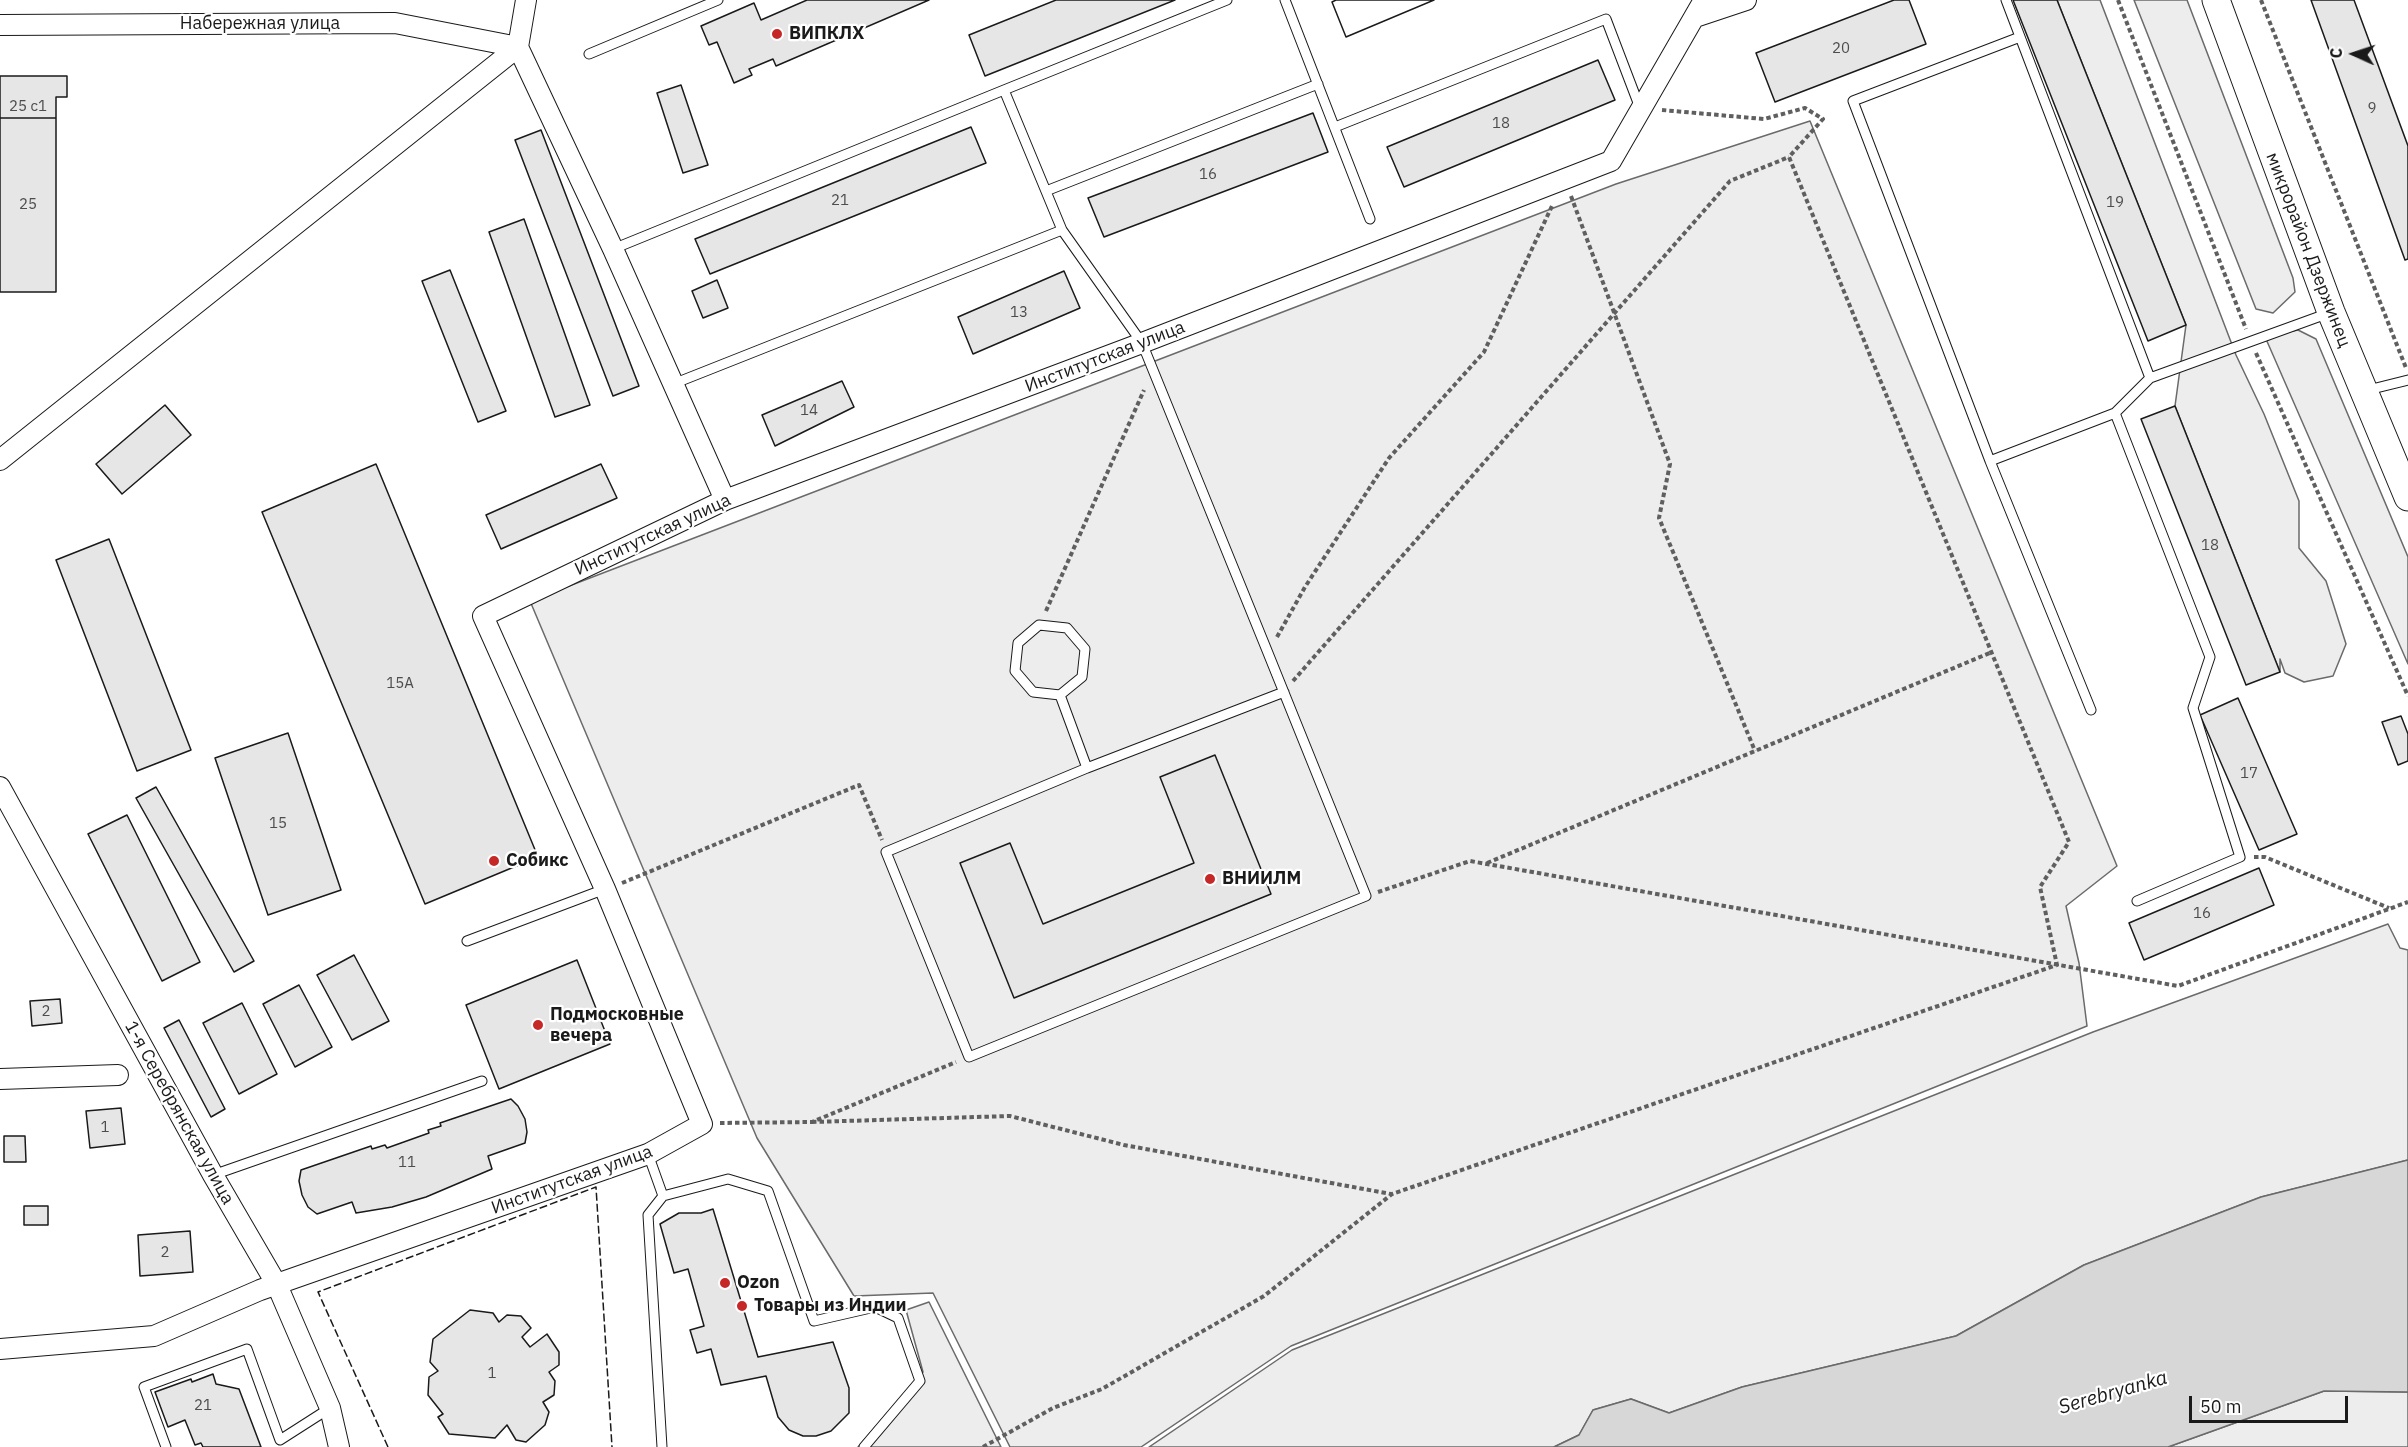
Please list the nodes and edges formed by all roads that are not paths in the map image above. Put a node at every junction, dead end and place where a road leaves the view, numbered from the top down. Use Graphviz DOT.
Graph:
graph roads {
  1 [pos="526,0"];
  2 [pos="718,0"];
  3 [pos="1227,0"];
  4 [pos="1285,0"];
  5 [pos="1746,0"];
  6 [pos="2006,0"];
  7 [pos="2216,0"];
  8 [pos="1700,9"];
  9 [pos="0,25"];
  10 [pos="2020,37"];
  11 [pos="518,46"];
  12 [pos="589,54"];
  13 [pos="1318,84"];
  14 [pos="1004,90"];
  15 [pos="1640,108"];
  16 [pos="1335,127"];
  17 [pos="1046,191"];
  18 [pos="1370,219"];
  19 [pos="1062,230"];
  20 [pos="613,249"];
  21 [pos="2331,312"];
  22 [pos="1142,343"];
  23 [pos="2151,378"];
  24 [pos="2408,380"];
  25 [pos="673,384"];
  26 [pos="2362,391"];
  27 [pos="2115,413"];
  28 [pos="0,460"];
  29 [pos="1990,461"];
  30 [pos="2408,497"];
  31 [pos="725,500"];
  32 [pos="1284,692"];
  33 [pos="1060,695"];
  34 [pos="2091,710"];
  35 [pos="1088,768"];
  36 [pos="0,787"];
  37 [pos="605,890"];
  38 [pos="2137,902"];
  39 [pos="467,941"];
  40 [pos="118,1075"];
  41 [pos="0,1079"];
  42 [pos="482,1081"];
  43 [pos="648,1154"];
  44 [pos="213,1175"];
  45 [pos="663,1196"];
  46 [pos="277,1284"];
  47 [pos="0,1349"];
  48 [pos="330,1408"];
  49 [pos="166,1447"];
  50 [pos="339,1447"];
  51 [pos="662,1447"];
  52 [pos="864,1447"];
  1 -- 11 [label="street"];
  2 -- 12 [label="lane"];
  3 -- 14 [label="lane"];
  4 -- 13 [label="lane"];
  5 -- 8 [label="street"];
  6 -- 10 [label="lane"];
  7 -- 21 [label="main road, микрорайон Дзержинец"];
  8 -- 15 [label="street, Институтская улица"];
  9 -- 11 [label="street, Набережная улица"];
  10 -- 23 [label="lane"];
  10 -- 29 [label="lane"];
  11 -- 20 [label="street"];
  11 -- 28 [label="street"];
  13 -- 16 [label="lane"];
  13 -- 17 [label="lane"];
  14 -- 17 [label="lane"];
  14 -- 20 [label="lane"];
  15 -- 16 [label="lane"];
  15 -- 22 [label="street, Институтская улица"];
  16 -- 18 [label="lane"];
  17 -- 19 [label="lane"];
  19 -- 22 [label="lane"];
  19 -- 25 [label="lane"];
  20 -- 25 [label="street"];
  21 -- 23 [label="lane"];
  21 -- 26 [label="main road, микрорайон Дзержинец"];
  22 -- 31 [label="street, Институтская улица"];
  22 -- 32 [label="lane"];
  23 -- 27 [label="lane"];
  24 -- 26 [label="lane"];
  25 -- 31 [label="street"];
  26 -- 30 [label="main road, микрорайон Дзержинец"];
  27 -- 29 [label="lane"];
  27 -- 38 [label="lane"];
  29 -- 34 [label="lane"];
  31 -- 37 [label="street, Институтская улица"];
  32 -- 35 [label="lane"];
  32 -- 35 [label="lane"];
  33 -- 33 [label="lane"];
  33 -- 35 [label="lane"];
  36 -- 44 [label="street, 1-я Серебрянская улица"];
  37 -- 39 [label="lane"];
  37 -- 43 [label="street, Институтская улица"];
  40 -- 41 [label="street"];
  42 -- 44 [label="lane"];
  43 -- 45 [label="lane"];
  43 -- 46 [label="street, Институтская улица"];
  44 -- 46 [label="street, 1-я Серебрянская улица"];
  45 -- 51 [label="lane"];
  45 -- 52 [label="lane"];
  46 -- 47 [label="street, Институтская улица"];
  46 -- 48 [label="street, 1-я Серебрянская улица"];
  48 -- 49 [label="lane"];
  48 -- 50 [label="street, 1-я Серебрянская улица"];
}
